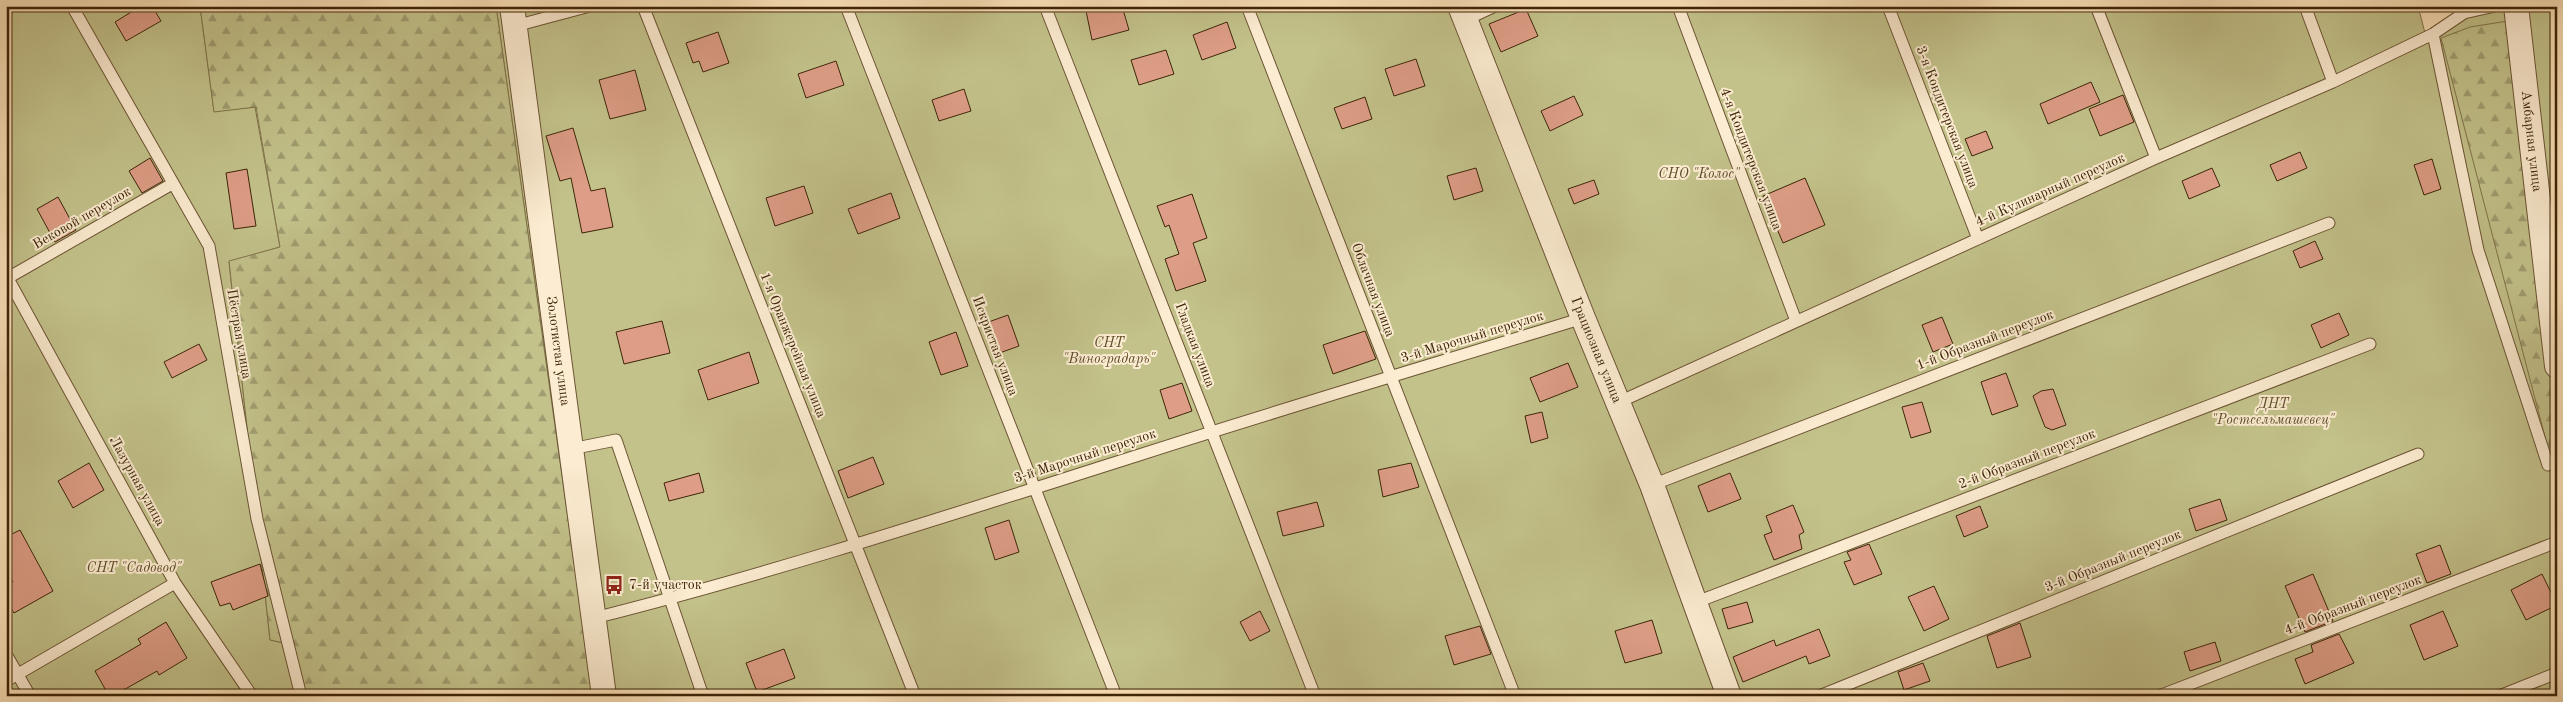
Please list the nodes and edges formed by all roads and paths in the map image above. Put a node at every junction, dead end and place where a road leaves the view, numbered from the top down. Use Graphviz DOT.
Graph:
graph roads {
  1 [pos="72,6"];
  2 [pos="590,6"];
  3 [pos="643,6"];
  4 [pos="846,6"];
  5 [pos="1046,6"];
  6 [pos="1247,6"];
  7 [pos="1495,6"];
  8 [pos="1678,6"];
  9 [pos="1888,6"];
  10 [pos="2096,6"];
  11 [pos="2305,6"];
  12 [pos="2495,6"];
  13 [pos="2516,6"];
  14 [pos="1463,13"];
  15 [pos="513,16"];
  16 [pos="2434,34"];
  17 [pos="2333,82"];
  18 [pos="2156,158"];
  19 [pos="172,184"];
  20 [pos="2328,223"];
  21 [pos="1978,239"];
  22 [pos="7,277"];
  23 [pos="1583,318"];
  24 [pos="1796,322"];
  25 [pos="2370,344"];
  26 [pos="2557,366"];
  27 [pos="1391,377"];
  28 [pos="1617,403"];
  29 [pos="1212,431"];
  30 [pos="571,449"];
  31 [pos="2418,454"];
  32 [pos="2548,465"];
  33 [pos="1652,485"];
  34 [pos="1035,488"];
  35 [pos="2557,542"];
  36 [pos="856,545"];
  37 [pos="175,583"];
  38 [pos="669,599"];
  39 [pos="1694,603"];
  40 [pos="594,618"];
  41 [pos="6,654"];
  42 [pos="2557,673"];
  43 [pos="18,674"];
  44 [pos="6,681"];
  45 [pos="30,696"];
  46 [pos="252,696"];
  47 [pos="301,696"];
  48 [pos="604,696"];
  49 [pos="703,696"];
  50 [pos="915,696"];
  51 [pos="1116,696"];
  52 [pos="1316,696"];
  53 [pos="1515,696"];
  54 [pos="1729,696"];
  55 [pos="1819,696"];
  56 [pos="2159,696"];
  57 [pos="2499,696"];
  1 -- 19 [label="lane, Пёстрая улица"];
  2 -- 15 [label="lane"];
  3 -- 36 [label="lane, 1-я Оранжерейная улица"];
  4 -- 34 [label="lane, Искристая улица"];
  5 -- 29 [label="lane, Гладкая улица"];
  6 -- 27 [label="lane, Облачная улица"];
  7 -- 14 [label="lane"];
  8 -- 24 [label="lane, 4-я Кондитерская улица"];
  9 -- 21 [label="lane, 3-я Кондитерская улица"];
  10 -- 18 [label="lane"];
  11 -- 17 [label="lane"];
  12 -- 16 [label="lane, 4-й Кулинарный переулок"];
  13 -- 26 [label="street, Амбарная улица"];
  14 -- 23 [label="street, Грациозная улица"];
  15 -- 30 [label="street, Золотистая улица"];
  16 -- 17 [label="lane, 4-й Кулинарный переулок"];
  16 -- 32 [label="lane"];
  17 -- 18 [label="lane, 4-й Кулинарный переулок"];
  18 -- 21 [label="lane, 4-й Кулинарный переулок"];
  19 -- 22 [label="lane, Вековой переулок"];
  19 -- 47 [label="lane, Пёстрая улица"];
  20 -- 33 [label="lane, 1-й Образный переулок"];
  21 -- 24 [label="lane, 4-й Кулинарный переулок"];
  22 -- 37 [label="lane, Лазурная улица"];
  23 -- 27 [label="lane, 3-й Марочный переулок"];
  23 -- 28 [label="street, Грациозная улица"];
  24 -- 28 [label="lane, 4-й Кулинарный переулок"];
  25 -- 39 [label="lane, 2-й Образный переулок"];
  27 -- 29 [label="lane, 3-й Марочный переулок"];
  27 -- 53 [label="lane, Облачная улица"];
  28 -- 33 [label="street, Грациозная улица"];
  29 -- 34 [label="lane, 3-й Марочный переулок"];
  29 -- 52 [label="lane, Гладкая улица"];
  30 -- 38 [label="lane"];
  30 -- 40 [label="street, Золотистая улица"];
  31 -- 55 [label="lane, 3-й Образный переулок"];
  33 -- 39 [label="street, Грациозная улица"];
  34 -- 36 [label="lane, 3-й Марочный переулок"];
  34 -- 51 [label="lane, Искристая улица"];
  35 -- 56 [label="lane, 4-й Образный переулок"];
  36 -- 38 [label="lane, 3-й Марочный переулок"];
  36 -- 50 [label="lane, 1-я Оранжерейная улица"];
  37 -- 43 [label="lane"];
  37 -- 46 [label="lane, Лазурная улица"];
  38 -- 40 [label="lane, 3-й Марочный переулок"];
  38 -- 49 [label="lane"];
  39 -- 54 [label="street, Грациозная улица"];
  40 -- 48 [label="street, Золотистая улица"];
  41 -- 43 [label="lane"];
  42 -- 57 [label="lane"];
  43 -- 44 [label="lane"];
  43 -- 45 [label="lane"];
}
